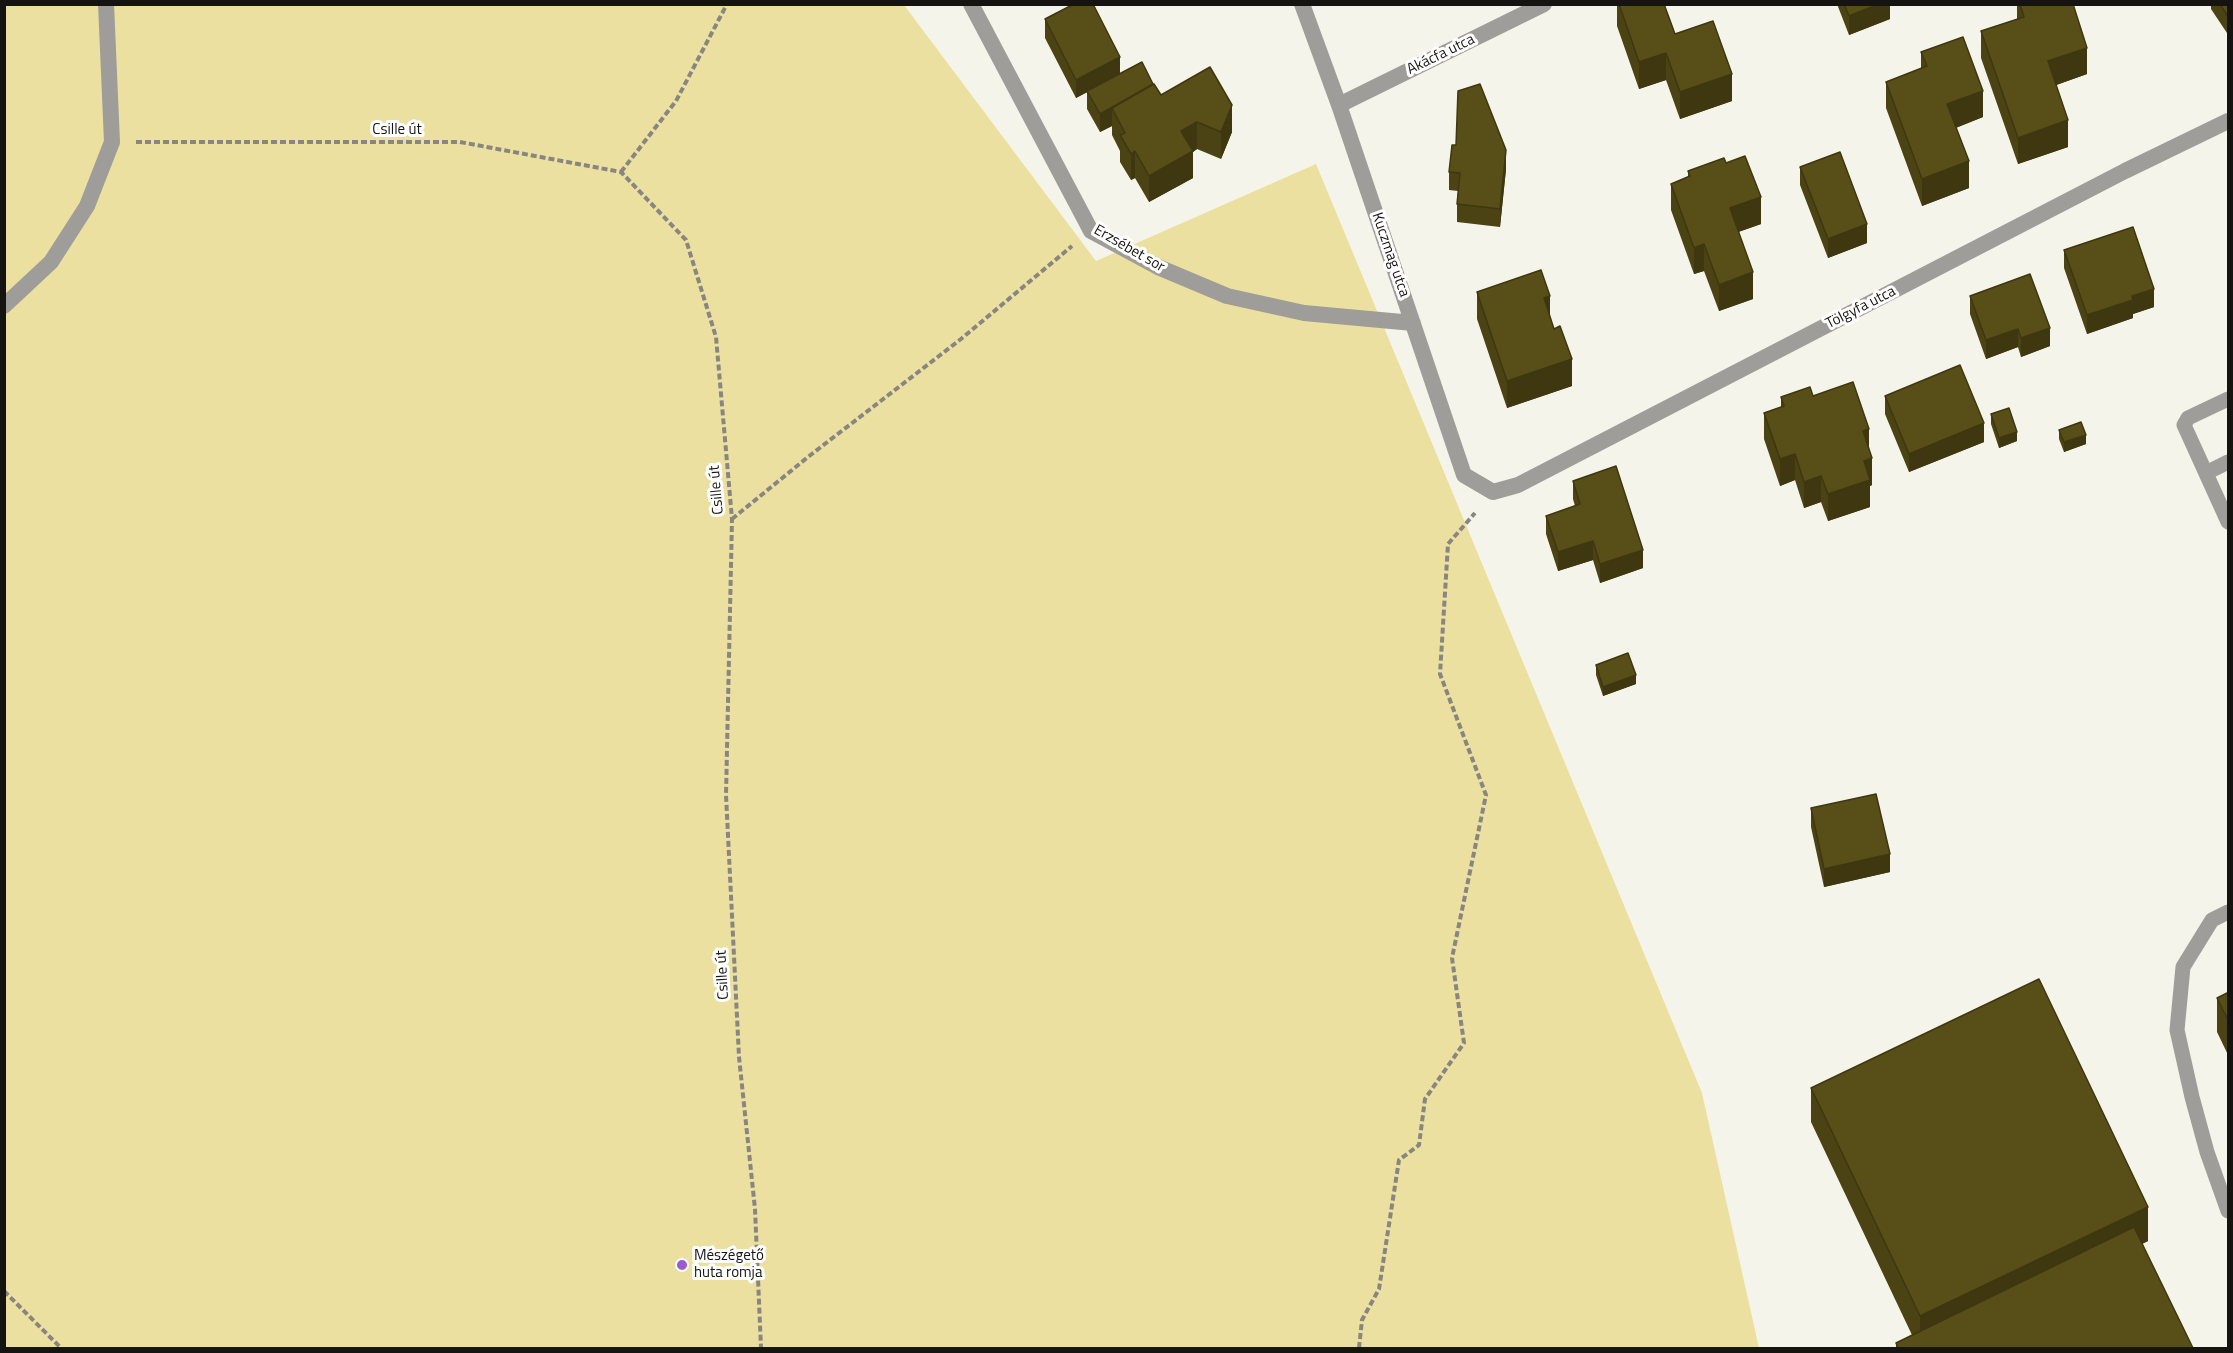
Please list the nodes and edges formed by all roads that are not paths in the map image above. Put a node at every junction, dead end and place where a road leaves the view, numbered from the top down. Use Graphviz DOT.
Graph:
graph roads {
  1 [pos="106,4"];
  2 [pos="971,4"];
  3 [pos="1302,4"];
  4 [pos="1544,4"];
  5 [pos="1339,105"];
  6 [pos="2229,121"];
  7 [pos="4,306"];
  8 [pos="1413,323"];
  9 [pos="2229,399"];
  10 [pos="2229,462"];
  11 [pos="2206,473"];
  12 [pos="1493,492"];
  13 [pos="2229,522"];
  14 [pos="2229,912"];
  15 [pos="2229,1211"];
  1 -- 7 [label="street"];
  2 -- 8 [label="street, Erzsébet sor"];
  3 -- 5 [label="street, Kuczmag utca"];
  4 -- 5 [label="street, Akácfa utca"];
  5 -- 8 [label="street, Kuczmag utca"];
  6 -- 12 [label="street, Tölgyfa utca"];
  8 -- 12 [label="street, Kuczmag utca"];
  9 -- 11 [label="lane"];
  10 -- 11 [label="lane"];
  11 -- 13 [label="lane"];
  14 -- 15 [label="lane"];
}
